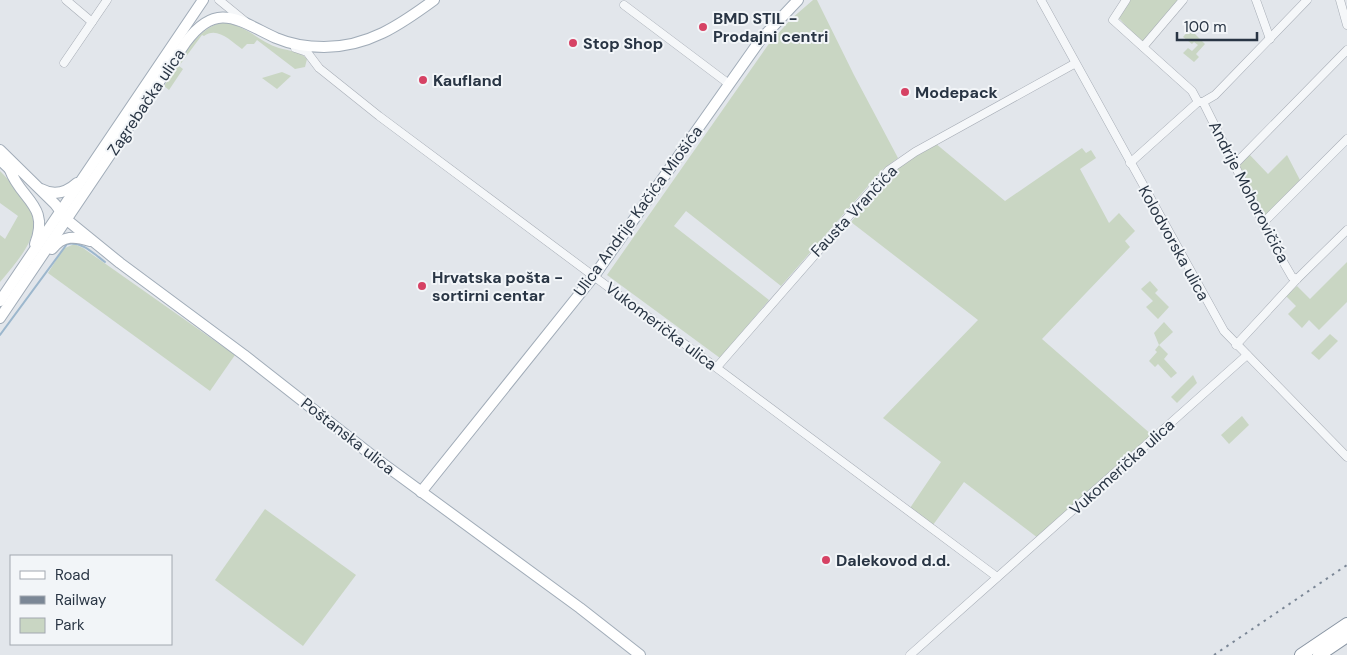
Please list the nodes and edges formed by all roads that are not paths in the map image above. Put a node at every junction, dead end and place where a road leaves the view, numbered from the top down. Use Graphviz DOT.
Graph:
graph roads {
  1 [pos="66,0"];
  2 [pos="107,0"];
  3 [pos="203,0"];
  4 [pos="208,0"];
  5 [pos="220,0"];
  6 [pos="434,0"];
  7 [pos="798,0"];
  8 [pos="1041,0"];
  9 [pos="1126,0"];
  10 [pos="1183,0"];
  11 [pos="1256,0"];
  12 [pos="1307,0"];
  13 [pos="1340,0"];
  14 [pos="624,5"];
  15 [pos="92,22"];
  16 [pos="246,22"];
  17 [pos="1347,25"];
  18 [pos="279,39"];
  19 [pos="1270,39"];
  20 [pos="1143,47"];
  21 [pos="1347,50"];
  22 [pos="174,59"];
  23 [pos="64,62"];
  24 [pos="1074,64"];
  25 [pos="729,84"];
  26 [pos="1201,102"];
  27 [pos="1347,139"];
  28 [pos="0,150"];
  29 [pos="0,160"];
  30 [pos="1130,163"];
  31 [pos="1234,164"];
  32 [pos="10,170"];
  33 [pos="85,176"];
  34 [pos="38,187"];
  35 [pos="62,215"];
  36 [pos="1264,222"];
  37 [pos="1347,230"];
  38 [pos="99,246"];
  39 [pos="33,261"];
  40 [pos="594,276"];
  41 [pos="1296,279"];
  42 [pos="0,301"];
  43 [pos="0,318"];
  44 [pos="1236,345"];
  45 [pos="1246,355"];
  46 [pos="717,367"];
  47 [pos="1347,457"];
  48 [pos="421,492"];
  49 [pos="997,577"];
  50 [pos="1347,624"];
  51 [pos="1347,636"];
  52 [pos="640,655"];
  53 [pos="910,655"];
  54 [pos="1301,655"];
  55 [pos="1319,655"];
  1 -- 15 [label="street"];
  2 -- 15 [label="street"];
  3 -- 33 [label="main road, Zagrebačka ulica"];
  4 -- 22 [label="main road"];
  5 -- 16 [label="street"];
  6 -- 18 [label="main road, Zagrebačka ulica"];
  7 -- 25 [label="main road, Ulica Andrije Kačića Miošića"];
  8 -- 24 [label="street, Kolodvorska ulica"];
  9 -- 20 [label="street, Andrije Mohorovičića"];
  10 -- 20 [label="street"];
  11 -- 19 [label="street"];
  12 -- 19 [label="street"];
  13 -- 17 [label="street"];
  14 -- 25 [label="street"];
  15 -- 23 [label="street"];
  16 -- 18 [label="main road, Zagrebačka ulica"];
  16 -- 22 [label="main road, Zagrebačka ulica"];
  18 -- 40 [label="street, Vukomerička ulica"];
  19 -- 26 [label="street"];
  20 -- 26 [label="street, Andrije Mohorovičića"];
  21 -- 31 [label="street"];
  22 -- 35 [label="main road, Zagrebačka ulica"];
  24 -- 30 [label="street, Kolodvorska ulica"];
  24 -- 46 [label="street, Fausta Vrančića"];
  25 -- 40 [label="main road, Ulica Andrije Kačića Miošića"];
  26 -- 30 [label="street"];
  26 -- 31 [label="street, Andrije Mohorovičića"];
  27 -- 36 [label="street"];
  28 -- 34 [label="main road"];
  29 -- 32 [label="main road"];
  30 -- 44 [label="street, Kolodvorska ulica"];
  31 -- 36 [label="street, Andrije Mohorovičića"];
  32 -- 35 [label="main road"];
  32 -- 39 [label="main road"];
  33 -- 34 [label="main road"];
  33 -- 35 [label="main road, Zagrebačka ulica"];
  34 -- 35 [label="main road"];
  35 -- 38 [label="main road, Poštanska ulica"];
  35 -- 39 [label="main road"];
  36 -- 41 [label="street, Andrije Mohorovičića"];
  37 -- 41 [label="street"];
  38 -- 39 [label="main road"];
  38 -- 48 [label="main road, Poštanska ulica"];
  39 -- 42 [label="main road"];
  39 -- 43 [label="main road"];
  40 -- 46 [label="street, Vukomerička ulica"];
  40 -- 48 [label="main road, Ulica Andrije Kačića Miošića"];
  41 -- 44 [label="street"];
  44 -- 45 [label="street, Kolodvorska ulica"];
  45 -- 47 [label="street, Kolodvorska ulica"];
  45 -- 49 [label="street, Vukomerička ulica"];
  46 -- 49 [label="street, Vukomerička ulica"];
  48 -- 52 [label="main road, Poštanska ulica"];
  49 -- 53 [label="street, Vukomerička ulica"];
  50 -- 54 [label="highway"];
  51 -- 55 [label="highway"];
}
